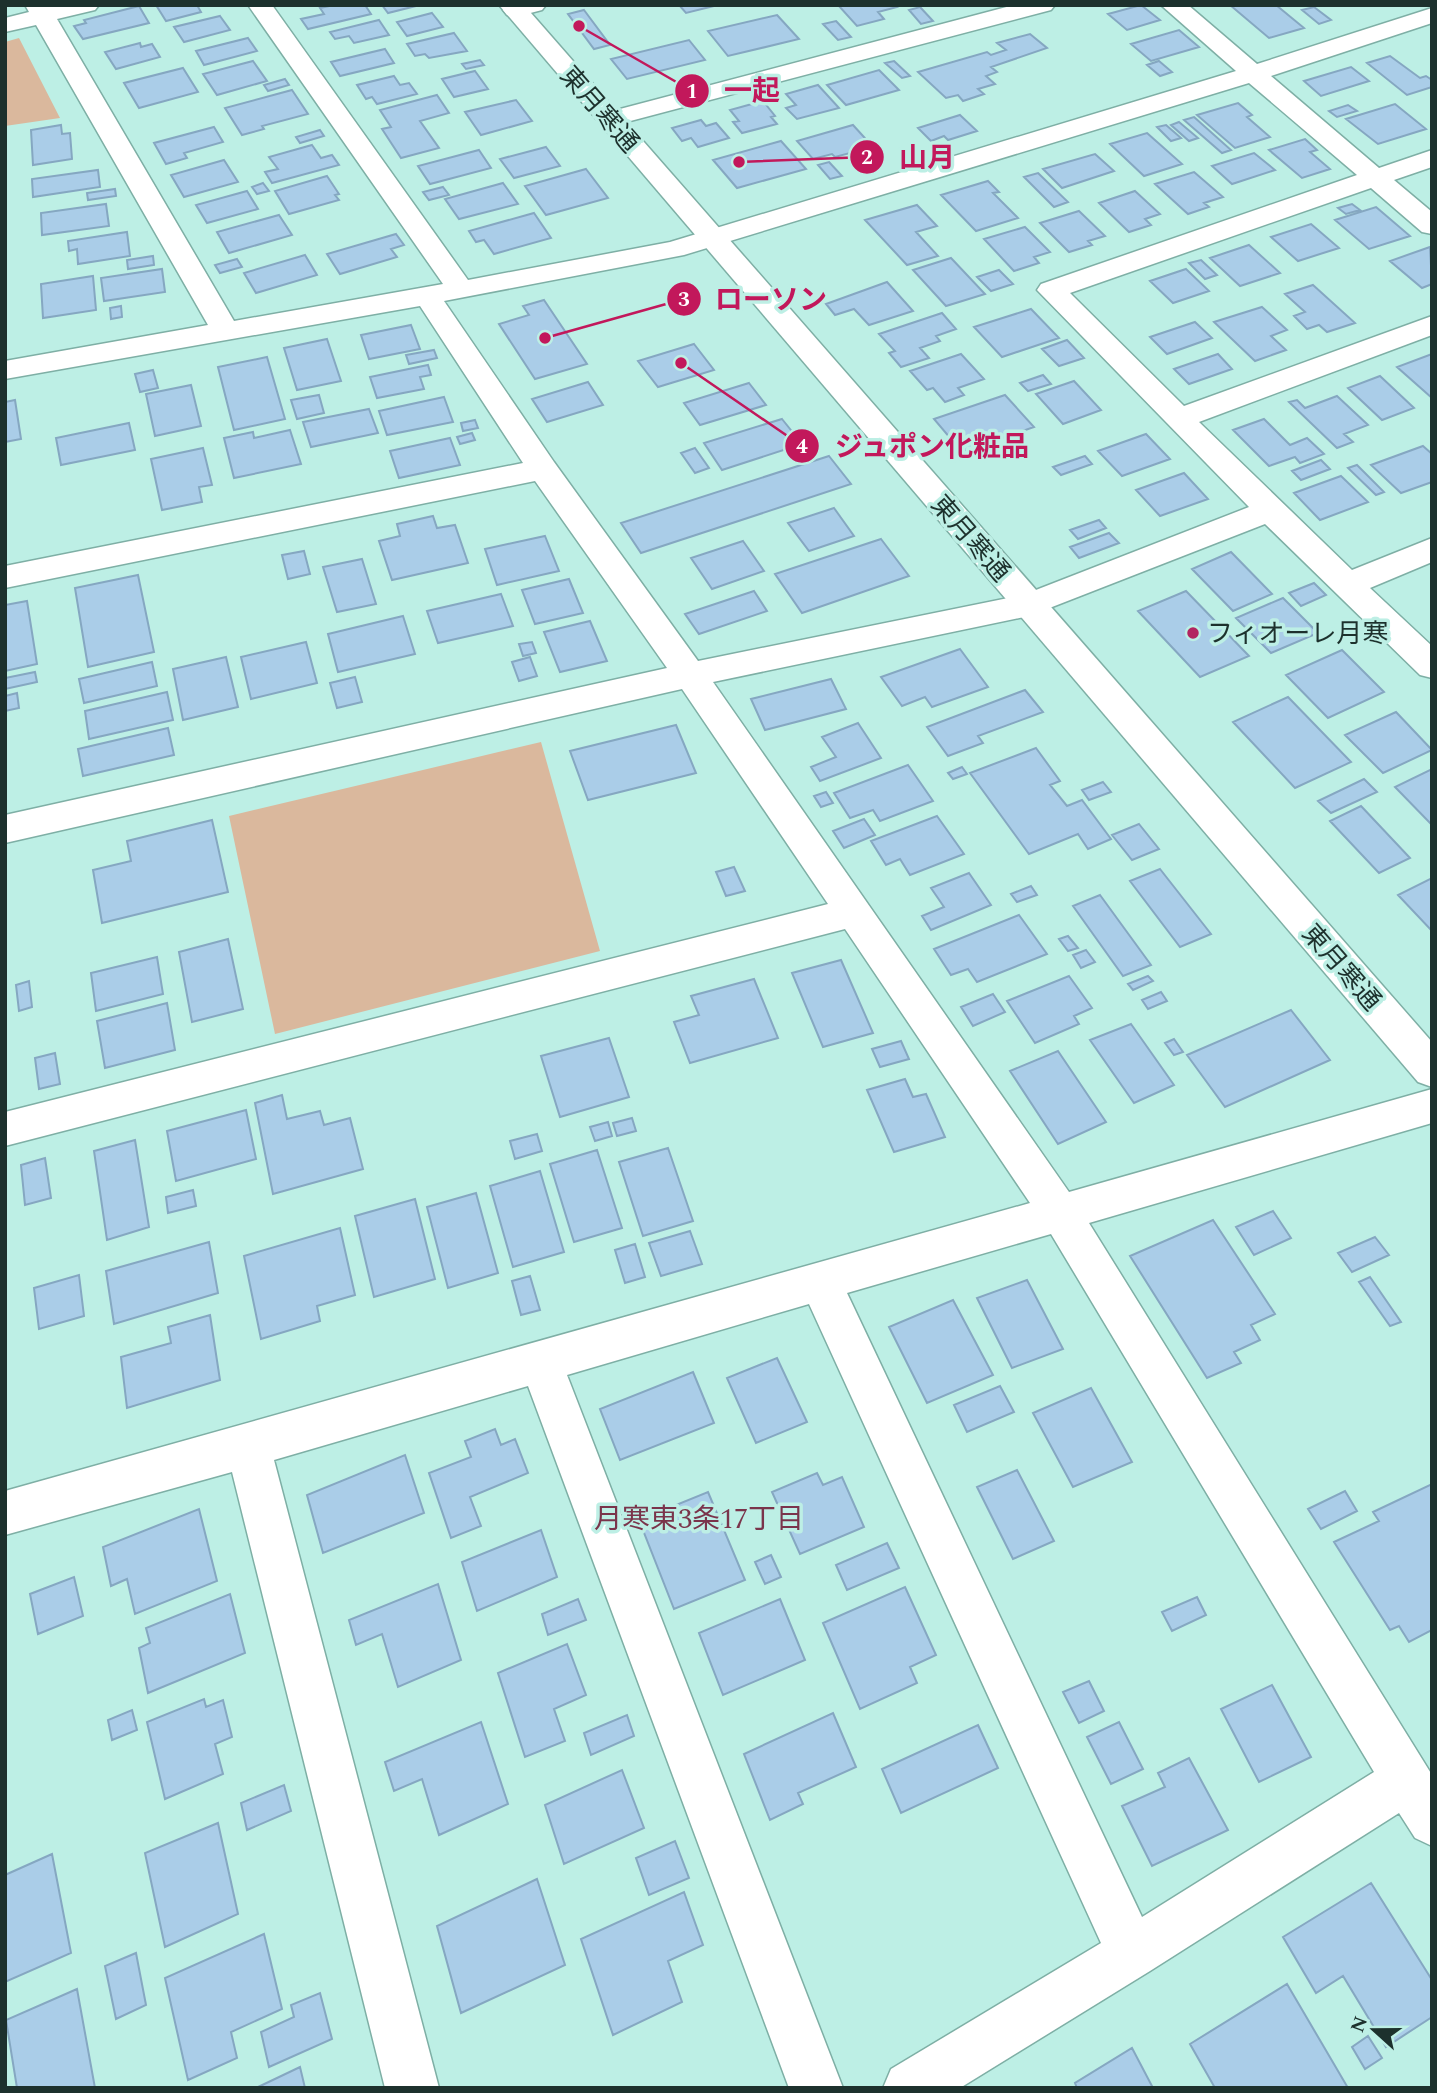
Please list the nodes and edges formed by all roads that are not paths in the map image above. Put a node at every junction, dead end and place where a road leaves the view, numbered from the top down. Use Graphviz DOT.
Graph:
graph roads {
  1 [pos="87,5"];
  2 [pos="260,5"];
  3 [pos="1043,5"];
  4 [pos="1173,5"];
  5 [pos="520,7"];
  6 [pos="40,11"];
  7 [pos="1423,12"];
  8 [pos="5,25"];
  9 [pos="1256,73"];
  10 [pos="610,119"];
  11 [pos="1432,159"];
  12 [pos="1375,177"];
  13 [pos="1432,226"];
  14 [pos="710,239"];
  15 [pos="444,292"];
  16 [pos="1432,325"];
  17 [pos="225,330"];
  18 [pos="5,370"];
  19 [pos="1181,418"];
  20 [pos="543,469"];
  21 [pos="1270,510"];
  22 [pos="1432,548"];
  23 [pos="5,577"];
  24 [pos="1349,584"];
  25 [pos="1029,604"];
  26 [pos="1432,666"];
  27 [pos="690,675"];
  28 [pos="5,828"];
  29 [pos="855,912"];
  30 [pos="1432,1070"];
  31 [pos="1432,1106"];
  32 [pos="5,1129"];
  33 [pos="1059,1211"];
  34 [pos="819,1280"];
  35 [pos="540,1360"];
  36 [pos="248,1446"];
  37 [pos="5,1513"];
  38 [pos="1419,1801"];
  39 [pos="1132,1953"];
  40 [pos="412,2088"];
  41 [pos="816,2088"];
  42 [pos="910,2088"];
  1 -- 6 [label="street"];
  2 -- 15 [label="street"];
  3 -- 10 [label="street"];
  4 -- 9 [label="street"];
  5 -- 10 [label="street, 東月寒通"];
  6 -- 8 [label="street"];
  6 -- 17 [label="street"];
  7 -- 9 [label="street"];
  9 -- 12 [label="street"];
  9 -- 14 [label="street"];
  10 -- 14 [label="street, 東月寒通"];
  11 -- 12 [label="street"];
  12 -- 13 [label="street"];
  12 -- 19 [label="street"];
  14 -- 15 [label="street"];
  14 -- 25 [label="street, 東月寒通"];
  15 -- 17 [label="street"];
  15 -- 20 [label="street"];
  16 -- 19 [label="street"];
  17 -- 18 [label="street"];
  19 -- 21 [label="street"];
  20 -- 23 [label="street"];
  20 -- 27 [label="street"];
  21 -- 24 [label="street"];
  21 -- 25 [label="street"];
  22 -- 24 [label="street"];
  24 -- 26 [label="street"];
  25 -- 27 [label="street"];
  25 -- 30 [label="street, 東月寒通"];
  27 -- 28 [label="street"];
  27 -- 29 [label="street"];
  29 -- 32 [label="street"];
  29 -- 33 [label="street"];
  31 -- 33 [label="street"];
  33 -- 34 [label="street"];
  33 -- 38 [label="street"];
  34 -- 35 [label="street"];
  34 -- 39 [label="street"];
  35 -- 36 [label="street"];
  35 -- 41 [label="street"];
  36 -- 37 [label="street"];
  36 -- 40 [label="street"];
  38 -- 39 [label="street"];
  39 -- 42 [label="street"];
}
